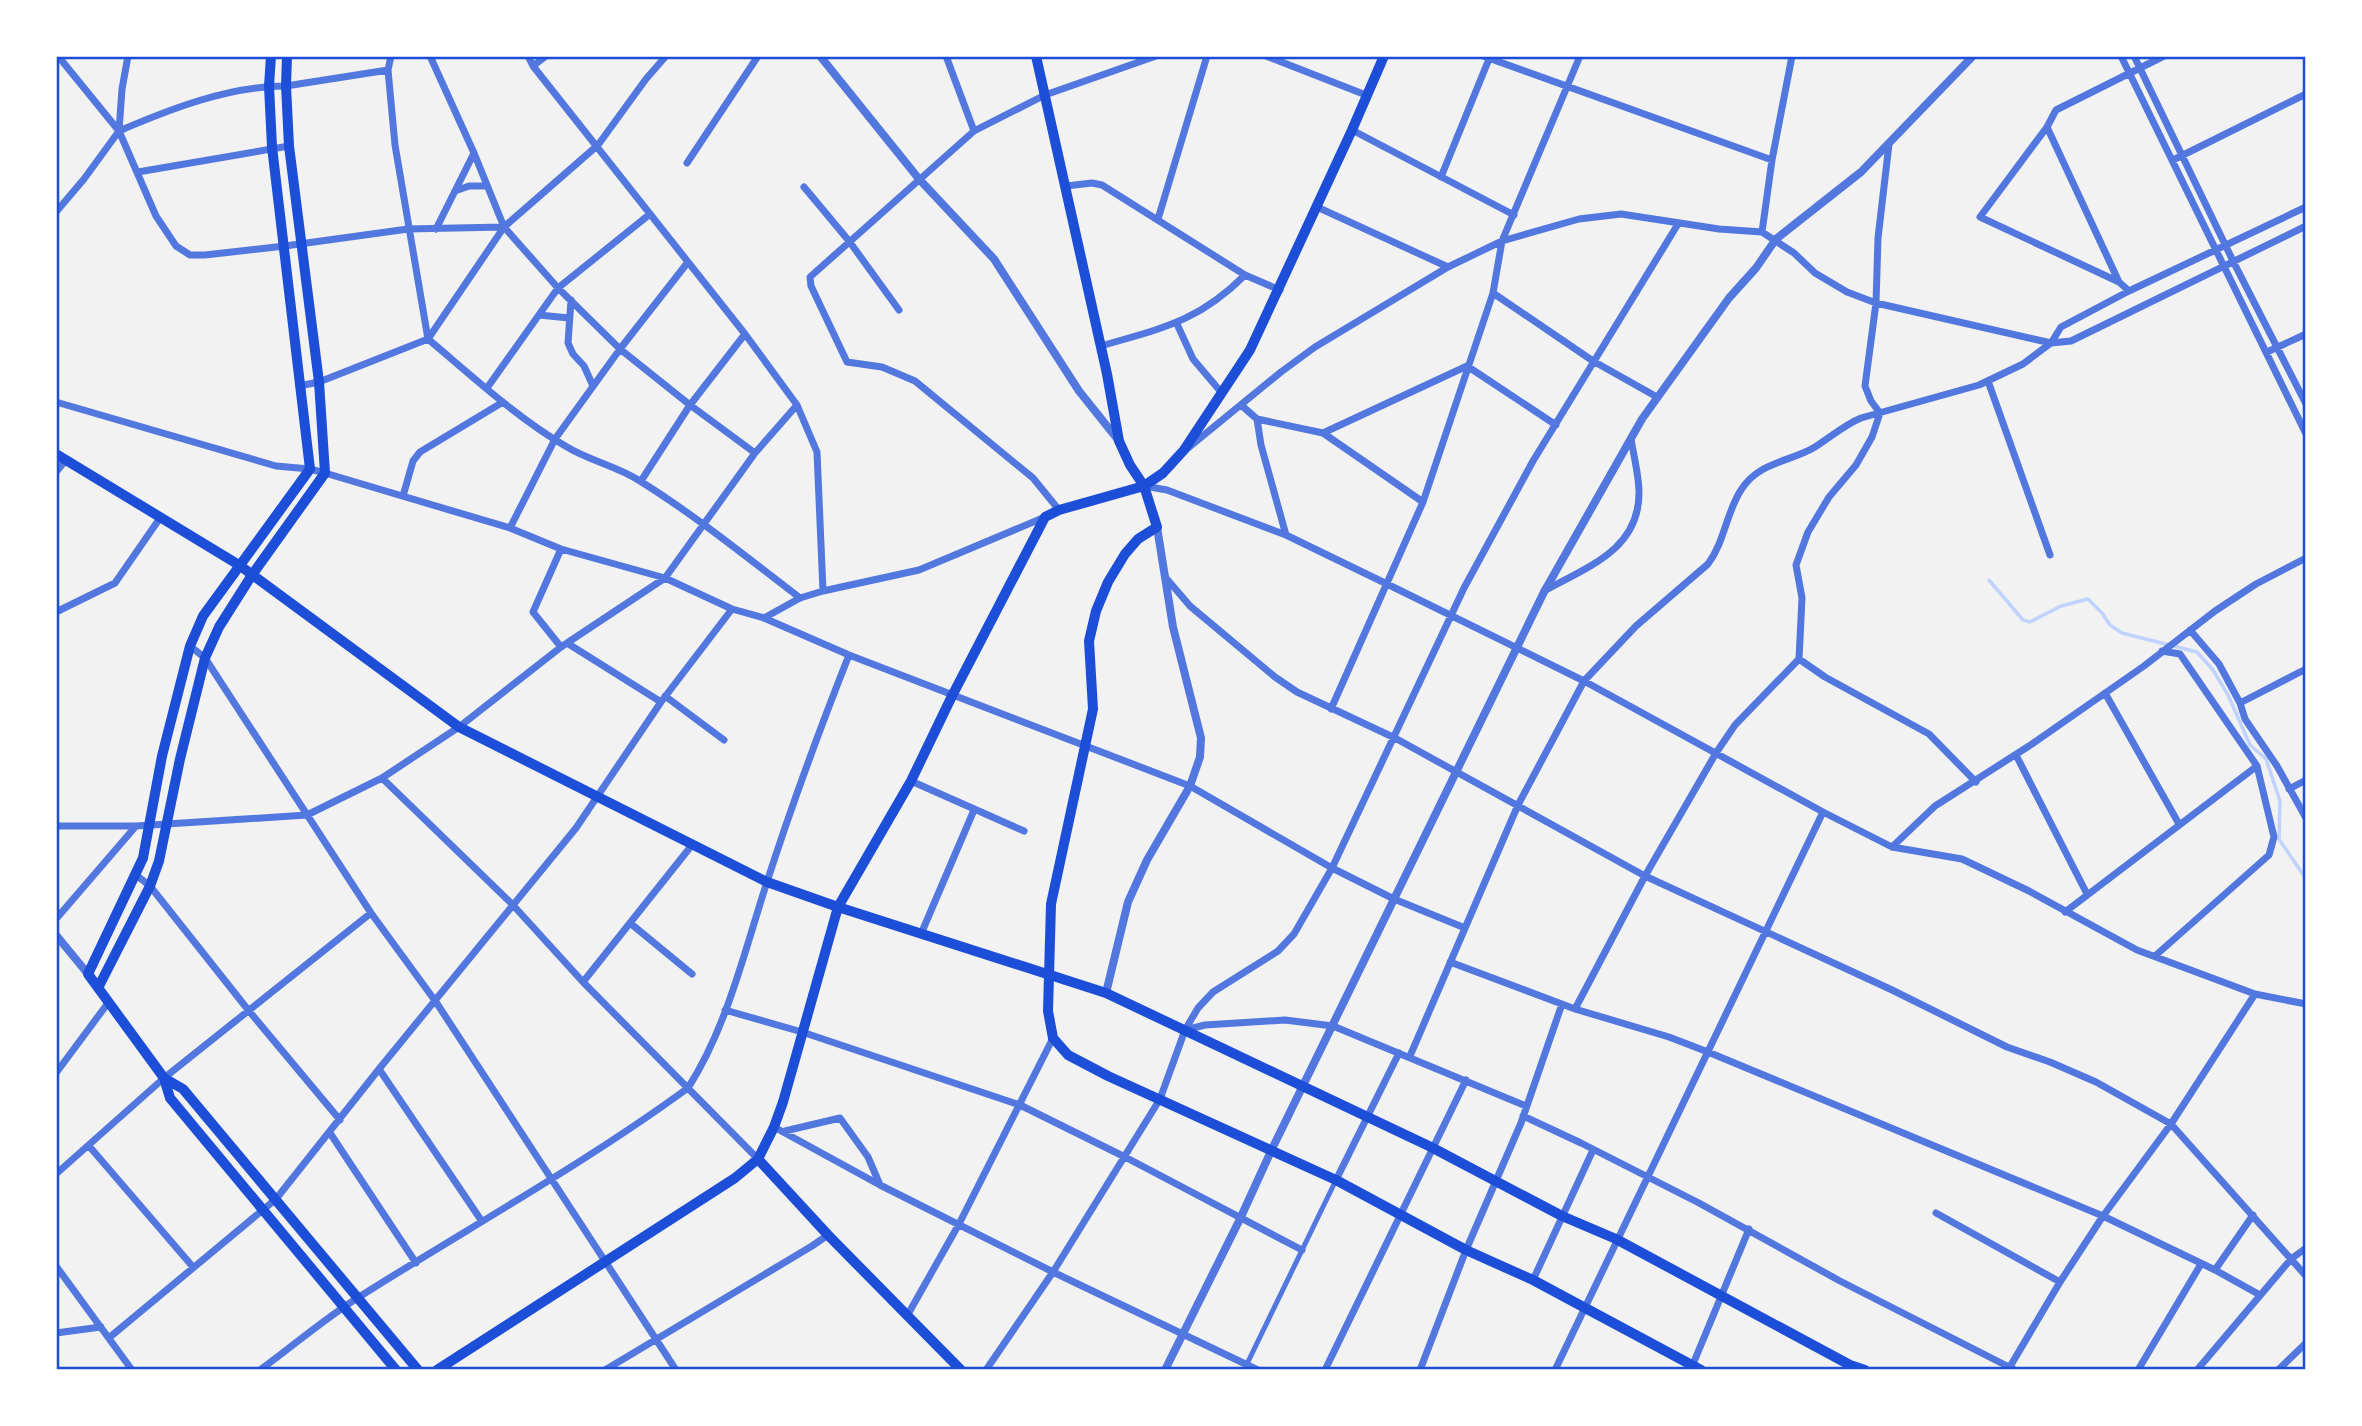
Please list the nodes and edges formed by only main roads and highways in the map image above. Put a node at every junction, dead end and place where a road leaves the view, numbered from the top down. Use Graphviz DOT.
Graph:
graph roads {
  1 [pos="271,56"];
  2 [pos="287,56"];
  3 [pos="1036,56"];
  4 [pos="1384,56"];
  5 [pos="61,457"];
  6 [pos="1144,486"];
  7 [pos="239,565"];
  8 [pos="252,575"];
  9 [pos="162,756"];
  10 [pos="180,759"];
  11 [pos="838,907"];
  12 [pos="1049,975"];
  13 [pos="98,988"];
  14 [pos="164,1078"];
  15 [pos="758,1159"];
  16 [pos="1695,1368"];
  17 [pos="396,1370"];
  18 [pos="418,1370"];
  19 [pos="437,1370"];
  20 [pos="961,1370"];
  21 [pos="1866,1370"];
  1 -- 7 [label="main road"];
  2 -- 8 [label="main road"];
  3 -- 6 [label="main road"];
  4 -- 6 [label="main road"];
  5 -- 7 [label="main road"];
  6 -- 11 [label="main road"];
  6 -- 12 [label="main road"];
  7 -- 8 [label="main road"];
  7 -- 9 [label="main road"];
  8 -- 10 [label="main road"];
  8 -- 11 [label="main road"];
  9 -- 10 [label="main road"];
  9 -- 13 [label="main road"];
  10 -- 13 [label="main road"];
  11 -- 12 [label="main road"];
  11 -- 15 [label="main road"];
  12 -- 16 [label="main road"];
  12 -- 21 [label="main road"];
  13 -- 14 [label="main road"];
  14 -- 17 [label="main road"];
  14 -- 18 [label="main road"];
  15 -- 19 [label="main road"];
  15 -- 20 [label="main road"];
}
